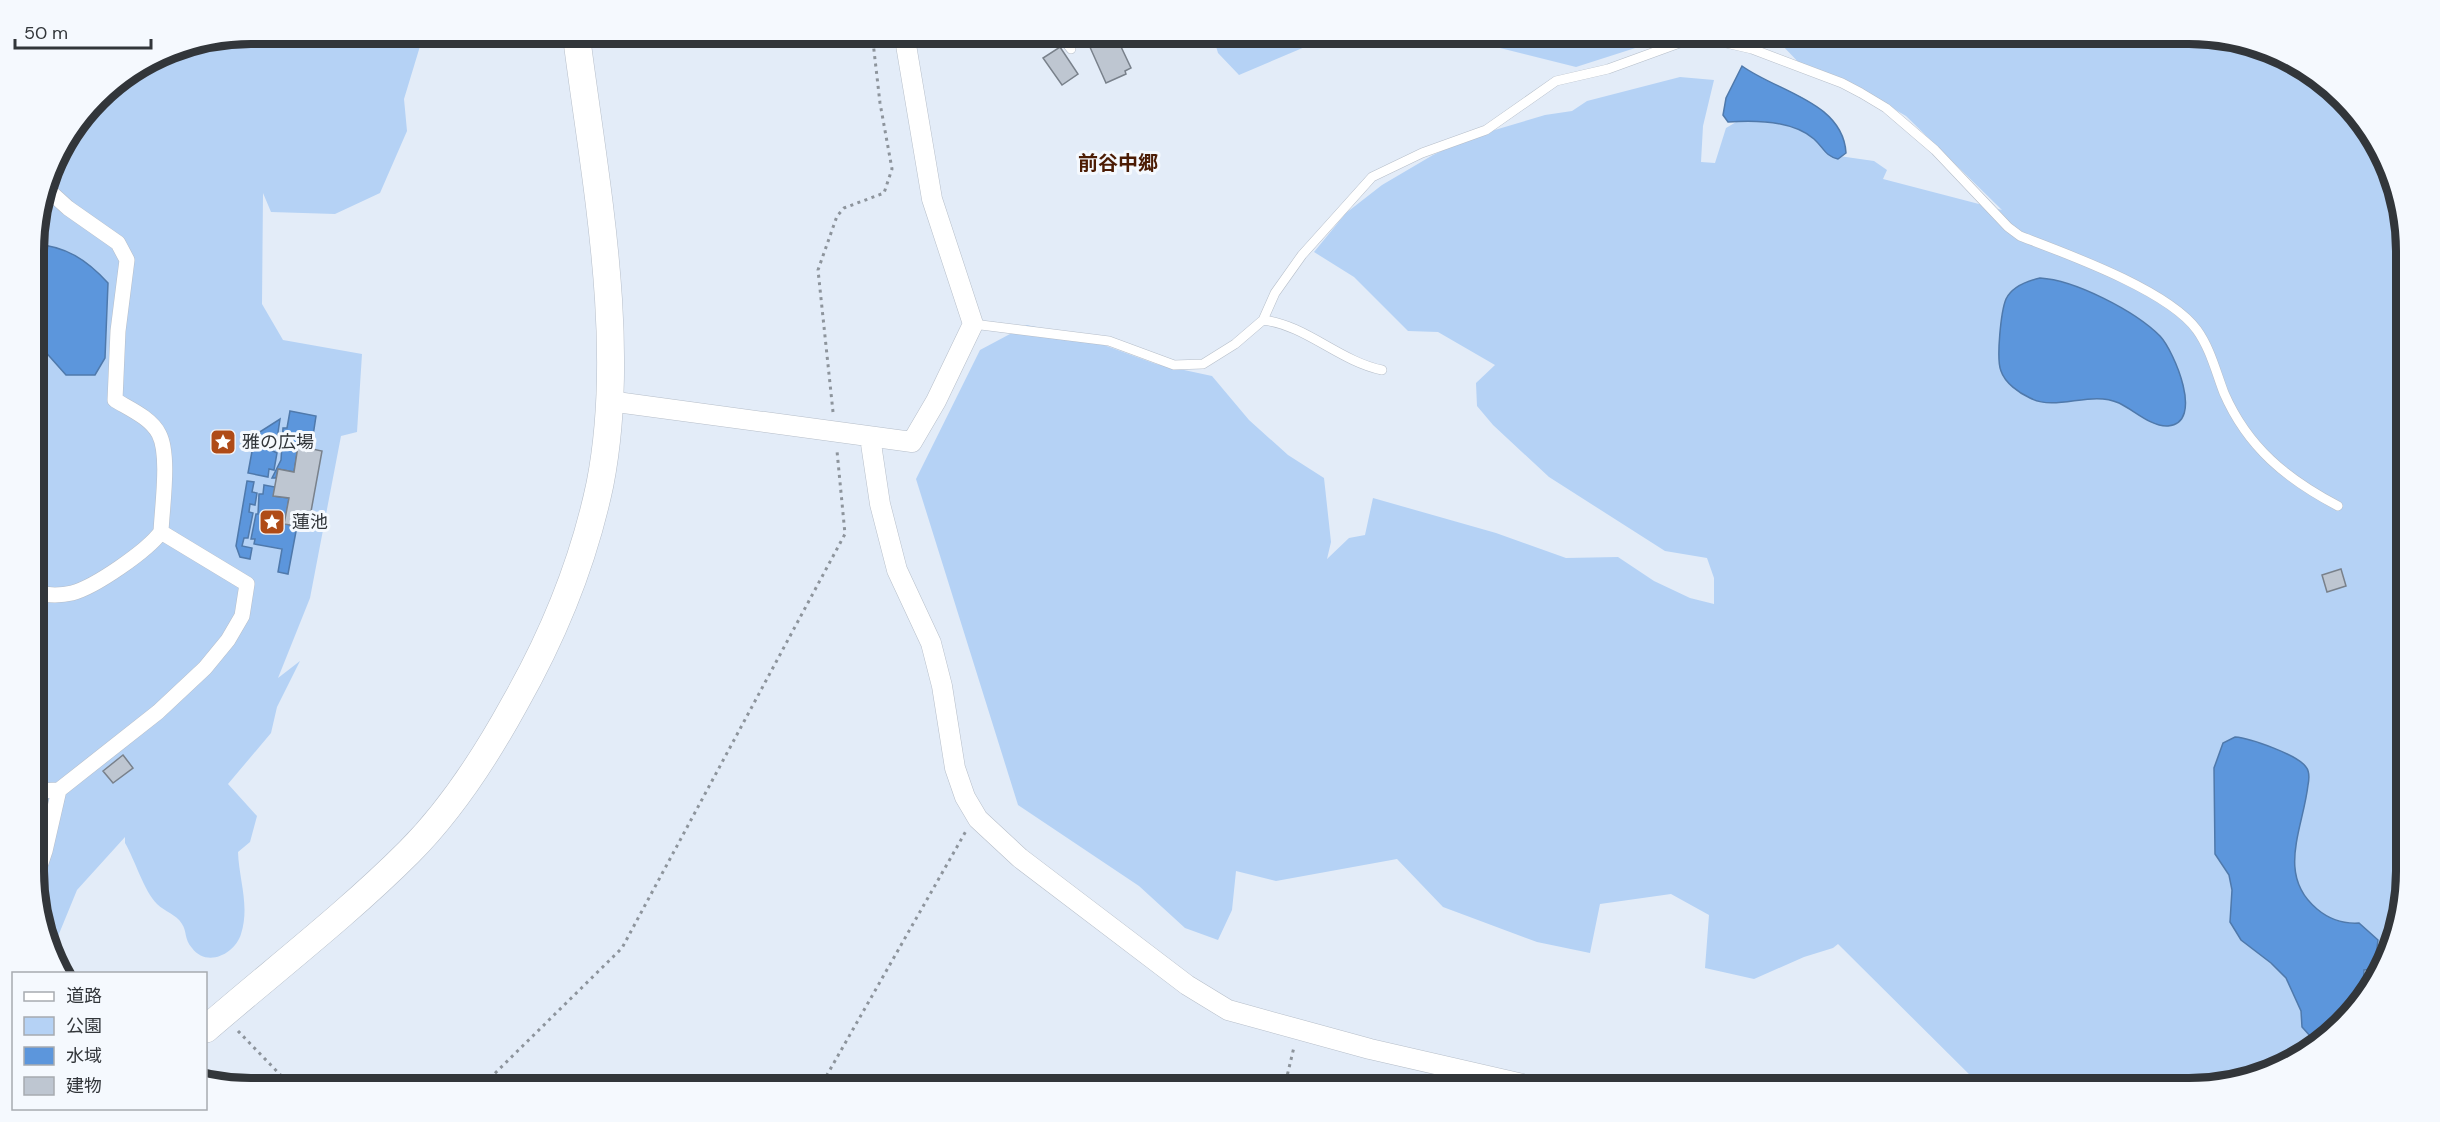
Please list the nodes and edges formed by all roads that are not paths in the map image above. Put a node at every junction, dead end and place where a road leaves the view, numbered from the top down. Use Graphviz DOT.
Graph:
graph roads {
  1 [pos="577,44"];
  2 [pos="906,44"];
  3 [pos="1067,44"];
  4 [pos="1677,44"];
  5 [pos="1729,44"];
  6 [pos="1071,49"];
  7 [pos="52,194"];
  8 [pos="1263,320"];
  9 [pos="973,324"];
  10 [pos="1382,370"];
  11 [pos="609,401"];
  12 [pos="870,437"];
  13 [pos="2338,506"];
  14 [pos="161,532"];
  15 [pos="44,596"];
  16 [pos="59,790"];
  17 [pos="44,791"];
  18 [pos="44,854"];
  19 [pos="214,1022"];
  20 [pos="1498,1078"];
  1 -- 11 [label="main road"];
  2 -- 9 [label="street"];
  3 -- 6 [label="lane"];
  4 -- 8 [label="lane"];
  5 -- 13 [label="lane"];
  7 -- 14 [label="street"];
  8 -- 9 [label="lane"];
  8 -- 10 [label="lane"];
  9 -- 12 [label="street"];
  11 -- 12 [label="street"];
  11 -- 19 [label="main road"];
  12 -- 20 [label="street"];
  14 -- 15 [label="street"];
  14 -- 16 [label="street"];
  16 -- 17 [label="street"];
  16 -- 18 [label="street"];
}
